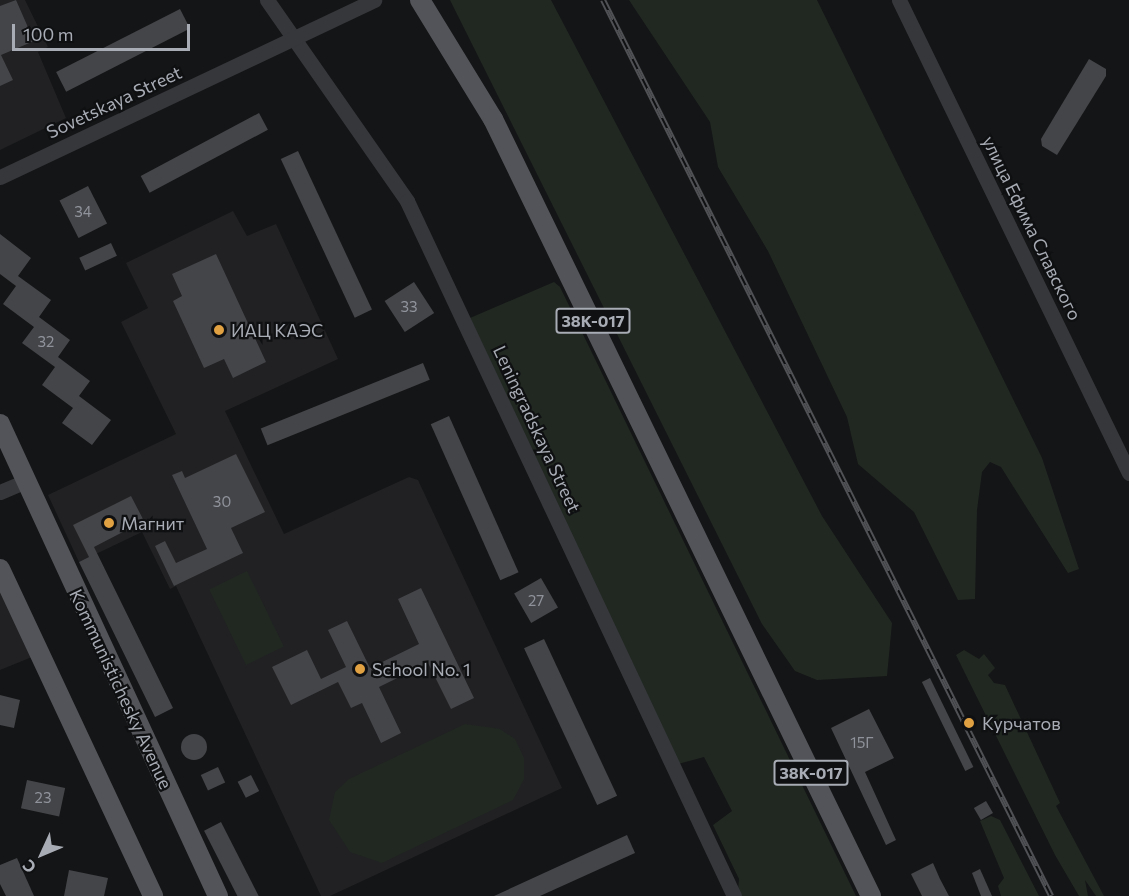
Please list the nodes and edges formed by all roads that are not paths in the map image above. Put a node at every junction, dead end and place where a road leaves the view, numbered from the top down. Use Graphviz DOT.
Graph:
graph roads {
  1 [pos="267,0"];
  2 [pos="374,0"];
  3 [pos="420,0"];
  4 [pos="899,0"];
  5 [pos="291,38"];
  6 [pos="0,177"];
  7 [pos="0,424"];
  8 [pos="1129,473"];
  9 [pos="24,482"];
  10 [pos="0,492"];
  11 [pos="0,569"];
  12 [pos="153,896"];
  13 [pos="218,896"];
  14 [pos="734,896"];
  15 [pos="872,896"];
  1 -- 5 [label="street, Leningradskaya Street"];
  2 -- 5 [label="street, Sovetskaya Street"];
  3 -- 15 [label="main road, 38К-017"];
  4 -- 8 [label="street, улица Ефима Славского"];
  5 -- 6 [label="street, Sovetskaya Street"];
  5 -- 14 [label="street, Leningradskaya Street"];
  7 -- 9 [label="main road, Kommunistichesky Avenue"];
  9 -- 10 [label="street"];
  9 -- 13 [label="main road, Kommunistichesky Avenue"];
  11 -- 12 [label="main road"];
}
